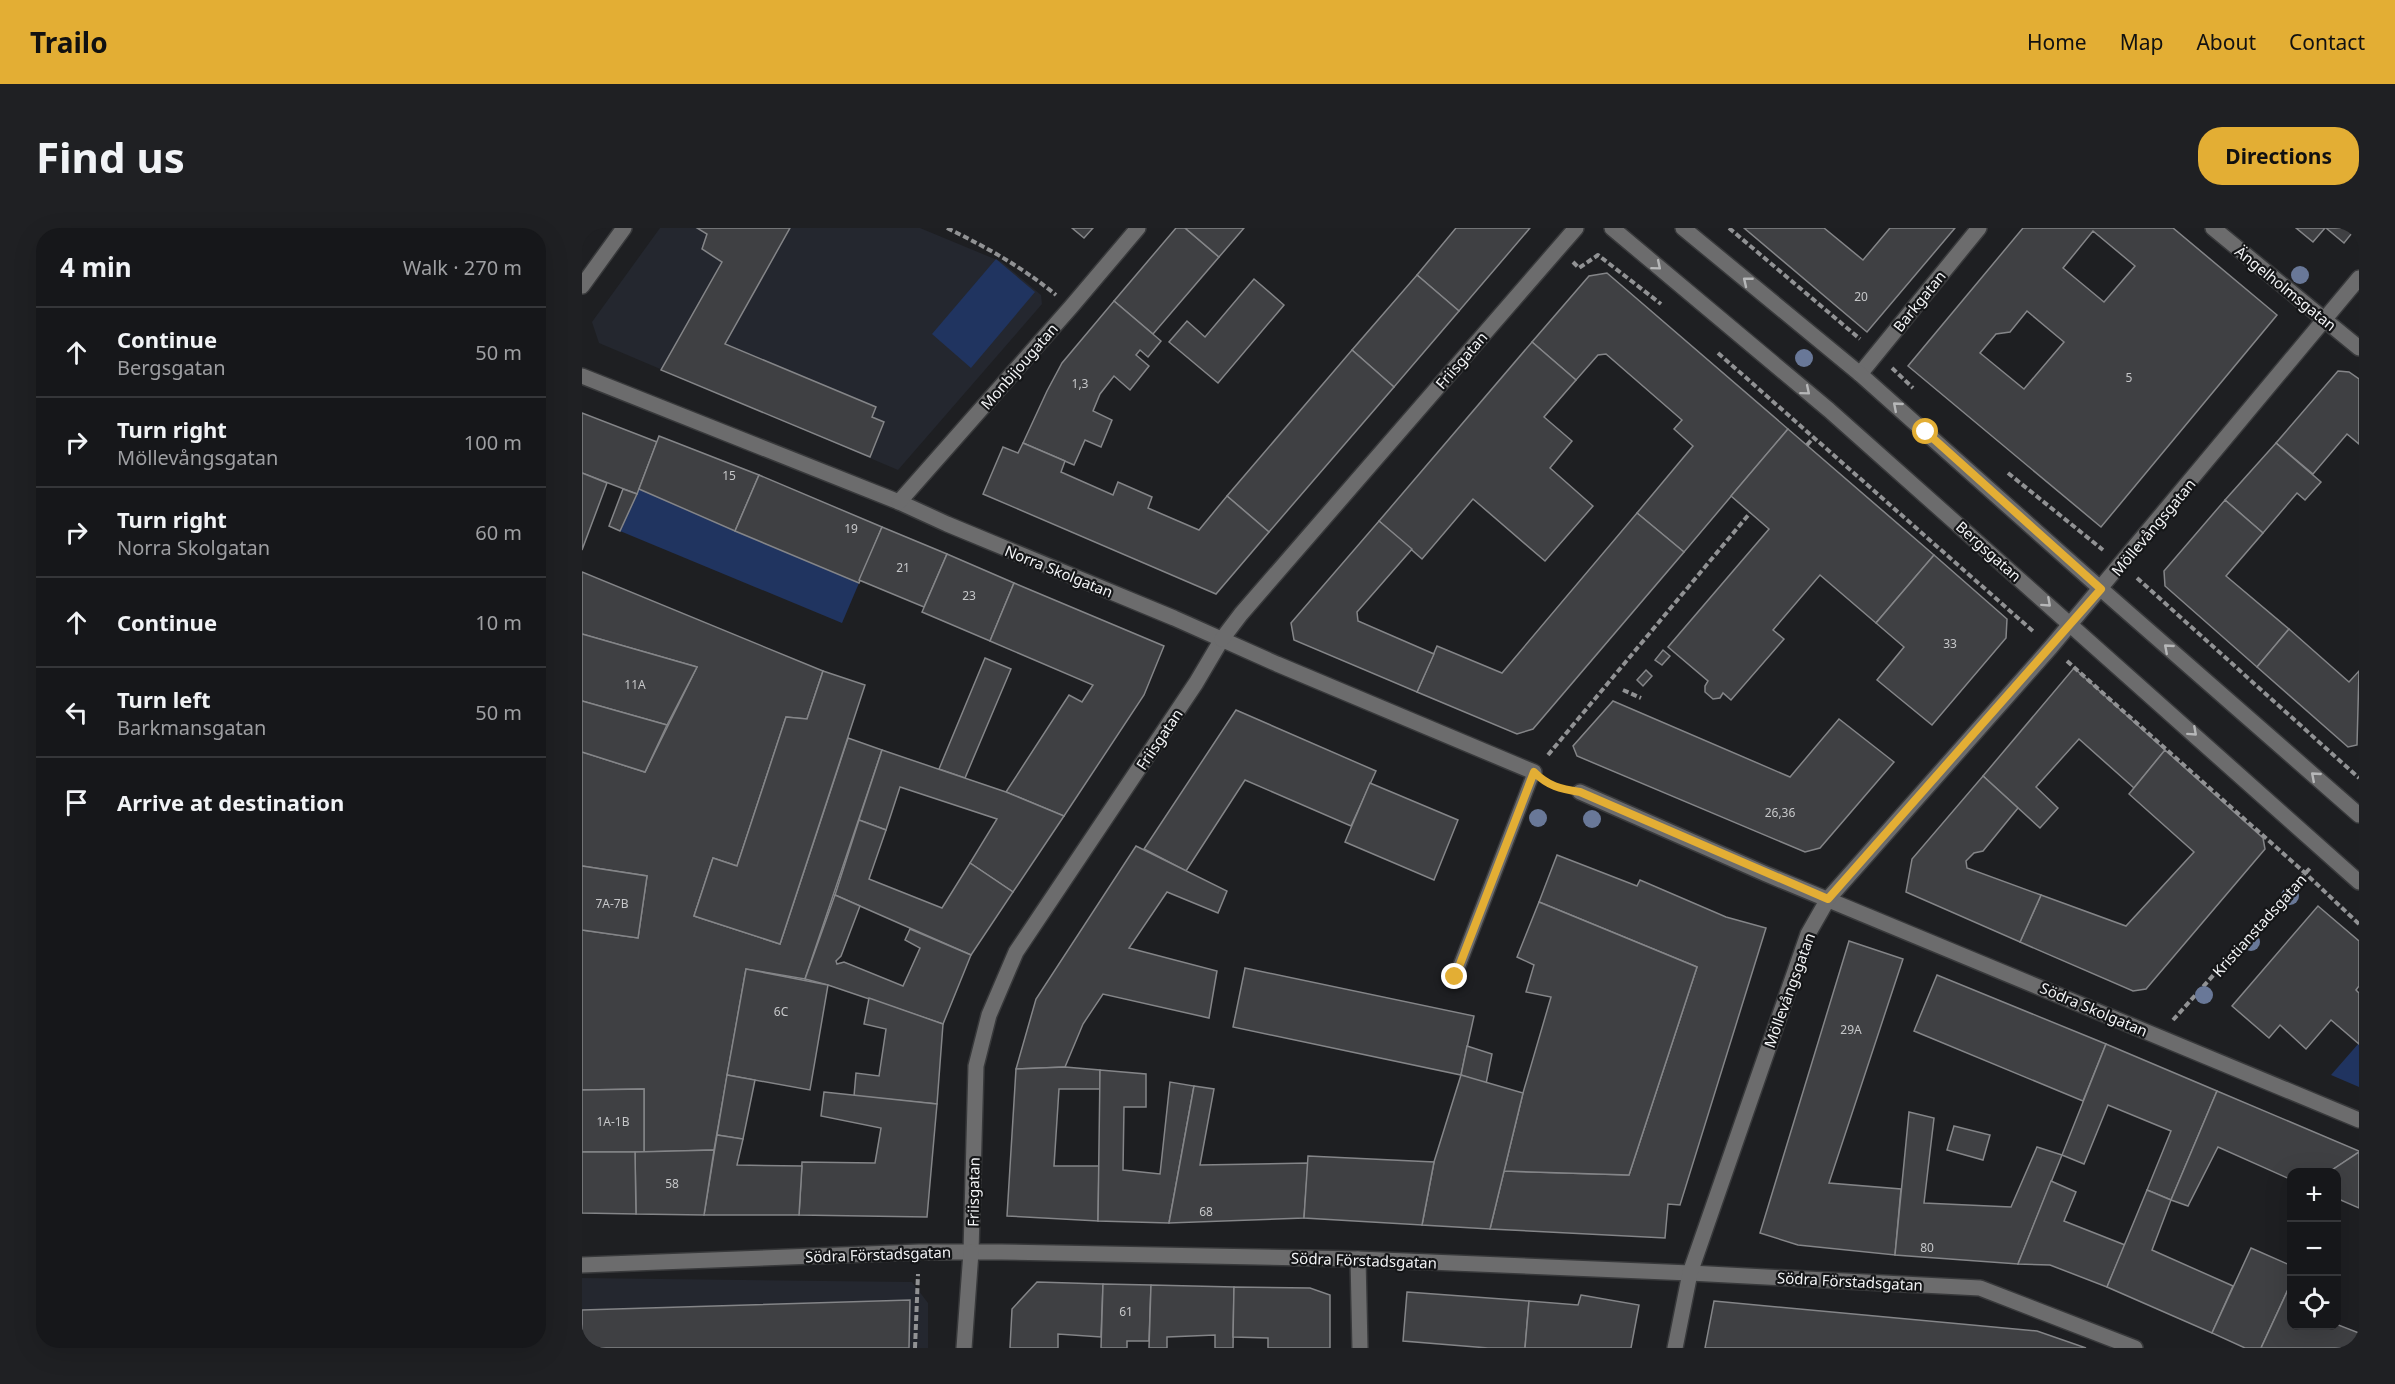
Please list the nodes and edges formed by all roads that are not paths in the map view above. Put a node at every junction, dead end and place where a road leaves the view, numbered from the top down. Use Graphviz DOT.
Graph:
graph roads {
  1 [pos="624,228"];
  2 [pos="1138,228"];
  3 [pos="1575,228"];
  4 [pos="1612,228"];
  5 [pos="1683,228"];
  6 [pos="1979,228"];
  7 [pos="2213,228"];
  8 [pos="2359,278"];
  9 [pos="582,286"];
  10 [pos="2325,320"];
  11 [pos="2359,348"];
  12 [pos="1860,374"];
  13 [pos="582,376"];
  14 [pos="899,502"];
  15 [pos="2101,589"];
  16 [pos="2071,624"];
  17 [pos="1222,639"];
  18 [pos="1534,772"];
  19 [pos="1580,792"];
  20 [pos="2359,814"];
  21 [pos="2359,882"];
  22 [pos="1828,899"];
  23 [pos="1455,977"];
  24 [pos="2359,1120"];
  25 [pos="971,1252"];
  26 [pos="1358,1259"];
  27 [pos="582,1265"];
  28 [pos="1690,1273"];
  29 [pos="964,1348"];
  30 [pos="1360,1348"];
  31 [pos="1675,1348"];
  32 [pos="2135,1348"];
  1 -- 9 [label="street"];
  2 -- 14 [label="street, Monbijougatan"];
  3 -- 17 [label="street, Friisgatan"];
  4 -- 16 [label="street, Bergsgatan, one-way"];
  12 -- 5 [label="street, one-way"];
  6 -- 12 [label="street, Barkgatan"];
  7 -- 10 [label="street, Ängelholmsgatan"];
  8 -- 10 [label="street, Möllevångsgatan"];
  10 -- 11 [label="street, Ängelholmsgatan"];
  10 -- 15 [label="street, Möllevångsgatan"];
  15 -- 12 [label="street, one-way"];
  13 -- 14 [label="street, Norra Skolgatan"];
  14 -- 17 [label="street, Norra Skolgatan"];
  15 -- 16 [label="street, Möllevångsgatan"];
  20 -- 15 [label="street, one-way"];
  16 -- 21 [label="street, Bergsgatan, one-way"];
  16 -- 22 [label="street, Möllevångsgatan"];
  17 -- 18 [label="street, Norra Skolgatan"];
  17 -- 25 [label="street, Friisgatan"];
  18 -- 23 [label="lane"];
  19 -- 22 [label="street"];
  22 -- 24 [label="street, Södra Skolgatan"];
  22 -- 28 [label="street, Möllevångsgatan"];
  25 -- 26 [label="street, Södra Förstadsgatan"];
  25 -- 27 [label="street, Södra Förstadsgatan"];
  25 -- 29 [label="street, Friisgatan"];
  26 -- 28 [label="street, Södra Förstadsgatan"];
  26 -- 30 [label="street"];
  28 -- 31 [label="street, Möllevångsgatan"];
  28 -- 32 [label="street, Södra Förstadsgatan"];
}
